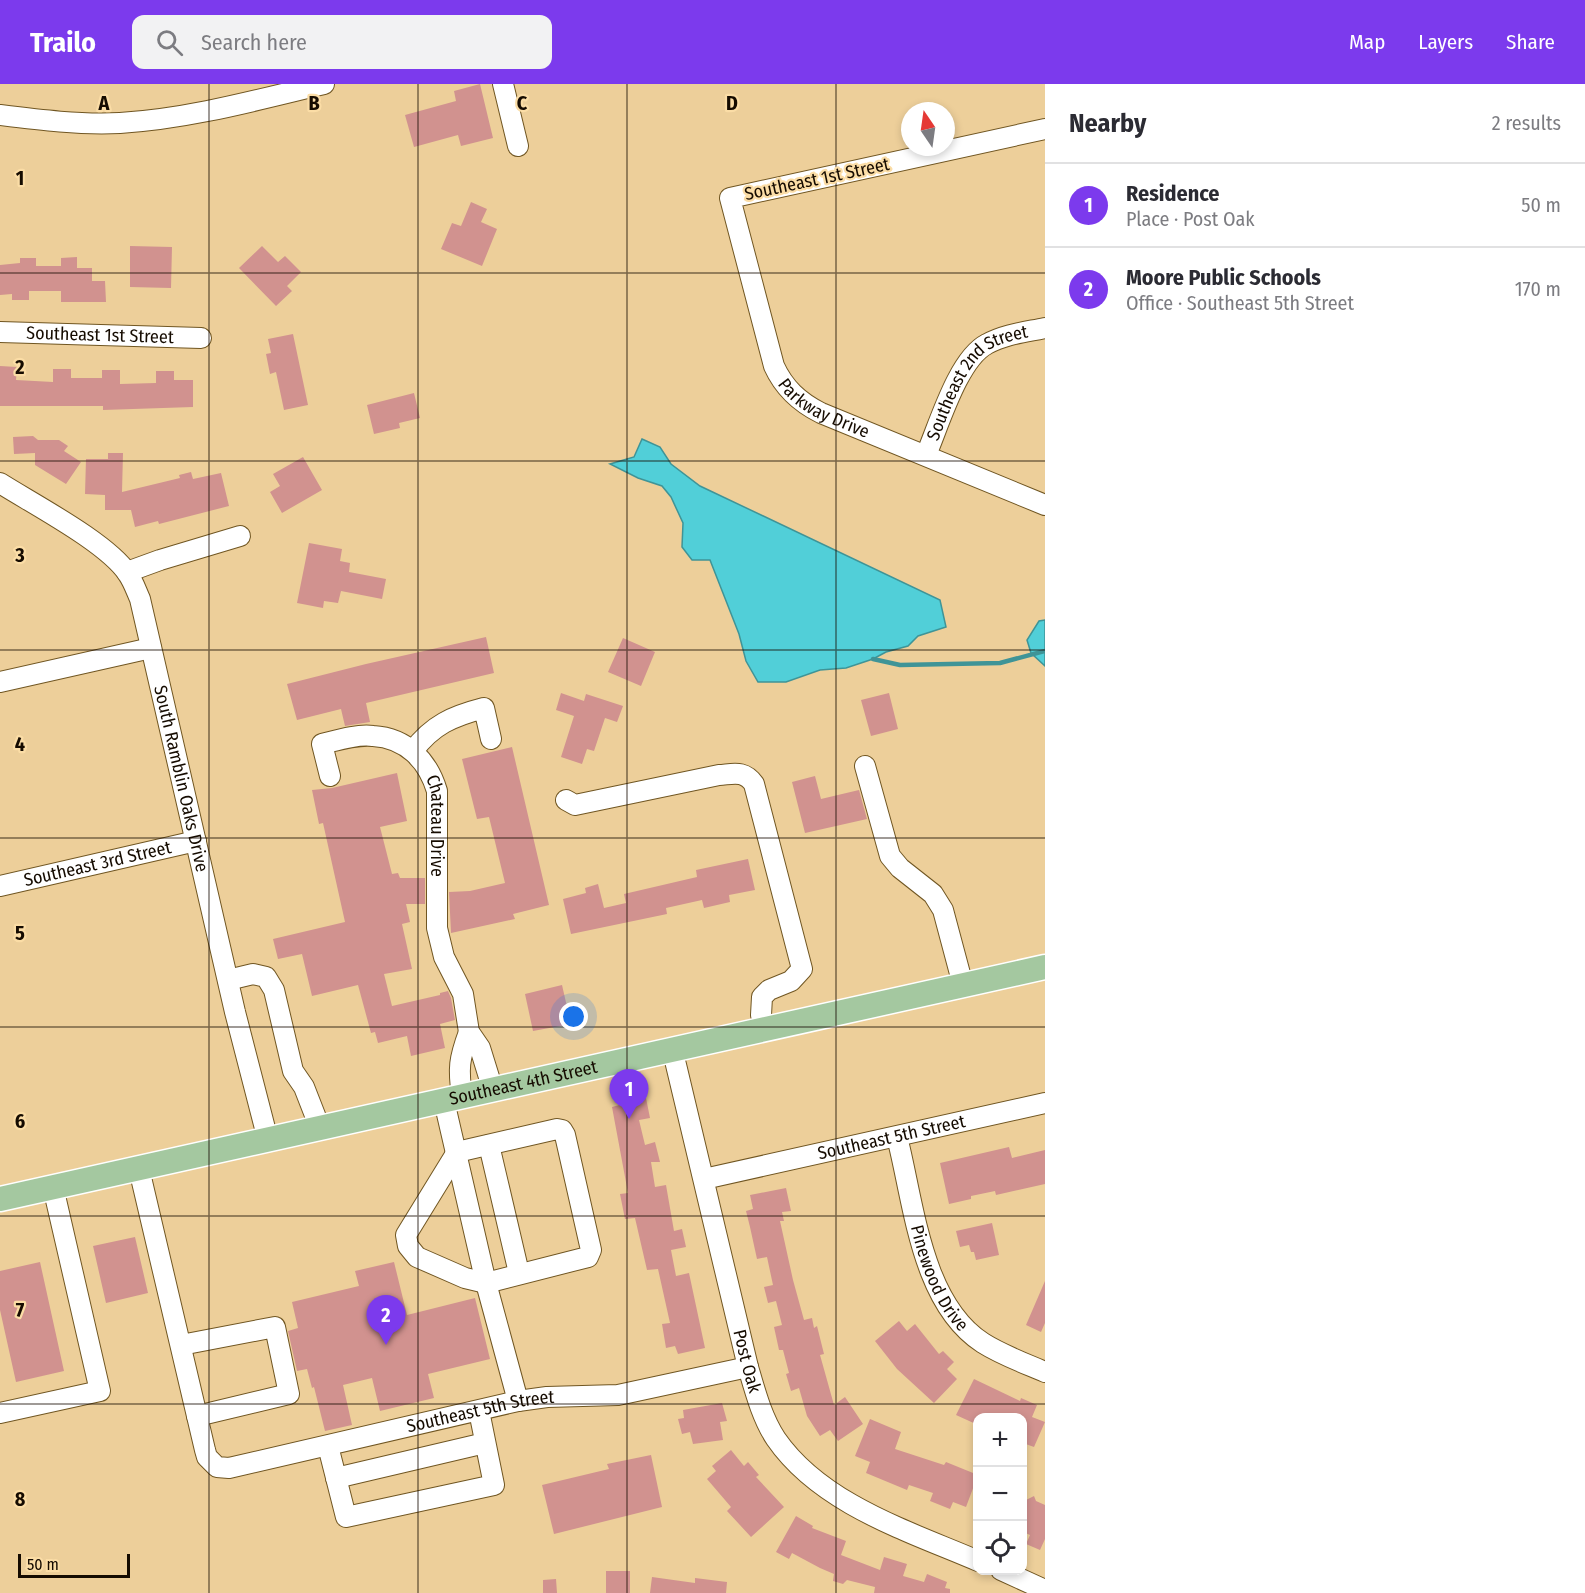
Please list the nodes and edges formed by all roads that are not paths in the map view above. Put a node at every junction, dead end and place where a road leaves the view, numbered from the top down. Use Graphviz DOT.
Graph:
graph roads {
  1 [pos="324,84"];
  2 [pos="503,84"];
  3 [pos="0,115"];
  4 [pos="1045,129"];
  5 [pos="518,146"];
  6 [pos="730,198"];
  7 [pos="1045,328"];
  8 [pos="0,332"];
  9 [pos="201,338"];
  10 [pos="926,455"];
  11 [pos="0,483"];
  12 [pos="1045,505"];
  13 [pos="240,536"];
  14 [pos="127,572"];
  15 [pos="151,648"];
  16 [pos="0,682"];
  17 [pos="491,739"];
  18 [pos="413,751"];
  19 [pos="865,766"];
  20 [pos="330,776"];
  21 [pos="566,800"];
  22 [pos="196,841"];
  23 [pos="0,886"];
  24 [pos="1045,967"];
  25 [pos="228,980"];
  26 [pos="963,985"];
  27 [pos="765,1028"];
  28 [pos="469,1032"];
  29 [pos="672,1048"];
  30 [pos="494,1090"];
  31 [pos="453,1099"];
  32 [pos="1045,1103"];
  33 [pos="320,1128"];
  34 [pos="897,1137"];
  35 [pos="268,1140"];
  36 [pos="489,1145"];
  37 [pos="457,1152"];
  38 [pos="139,1168"];
  39 [pos="704,1179"];
  40 [pos="53,1187"];
  41 [pos="0,1199"];
  42 [pos="519,1273"];
  43 [pos="486,1283"];
  44 [pos="181,1345"];
  45 [pos="748,1367"];
  46 [pos="1045,1372"];
  47 [pos="518,1401"];
  48 [pos="479,1411"];
  49 [pos="0,1413"];
  50 [pos="197,1416"];
  51 [pos="485,1443"];
  52 [pos="328,1446"];
  53 [pos="336,1478"];
  54 [pos="973,1559"];
  55 [pos="1011,1575"];
  56 [pos="1045,1590"];
  1 -- 3 [label="street"];
  2 -- 5 [label="street"];
  4 -- 6 [label="street, Southeast 1st Street"];
  6 -- 10 [label="street, Parkway Drive"];
  7 -- 10 [label="street, Southeast 2nd Street"];
  8 -- 9 [label="street, Southeast 1st Street"];
  10 -- 12 [label="street, Parkway Drive"];
  11 -- 14 [label="street, South Ramblin Oaks Drive"];
  13 -- 14 [label="street"];
  14 -- 15 [label="street, South Ramblin Oaks Drive"];
  15 -- 16 [label="street"];
  15 -- 22 [label="street, South Ramblin Oaks Drive"];
  17 -- 18 [label="street"];
  18 -- 20 [label="street, Chateau Drive"];
  18 -- 28 [label="street, Chateau Drive"];
  19 -- 26 [label="street"];
  21 -- 27 [label="street"];
  22 -- 23 [label="street, Southeast 3rd Street"];
  22 -- 25 [label="street, South Ramblin Oaks Drive"];
  24 -- 26 [label="main road, Southeast 4th Street"];
  25 -- 33 [label="street"];
  25 -- 35 [label="street, South Ramblin Oaks Drive"];
  26 -- 27 [label="main road, Southeast 4th Street"];
  27 -- 29 [label="main road, Southeast 4th Street"];
  28 -- 30 [label="street, Chateau Drive"];
  28 -- 31 [label="street, Chateau Drive"];
  29 -- 30 [label="main road, Southeast 4th Street"];
  29 -- 39 [label="street, Post Oak"];
  30 -- 31 [label="main road, Southeast 4th Street"];
  31 -- 33 [label="main road, Southeast 4th Street"];
  31 -- 37 [label="street, Chateau Drive"];
  32 -- 34 [label="street, Southeast 5th Street"];
  33 -- 35 [label="main road, Southeast 4th Street"];
  34 -- 39 [label="street, Southeast 5th Street"];
  34 -- 46 [label="street, Pinewood Drive"];
  35 -- 38 [label="main road, Southeast 4th Street"];
  36 -- 37 [label="street"];
  36 -- 42 [label="street"];
  36 -- 42 [label="street"];
  37 -- 43 [label="street, Chateau Drive"];
  37 -- 43 [label="street"];
  38 -- 40 [label="main road, Southeast 4th Street"];
  38 -- 44 [label="street"];
  39 -- 45 [label="street, Post Oak"];
  40 -- 41 [label="main road, Southeast 4th Street"];
  40 -- 49 [label="street"];
  42 -- 43 [label="street"];
  43 -- 47 [label="street, Chateau Drive"];
  44 -- 50 [label="street"];
  44 -- 50 [label="street"];
  45 -- 47 [label="street, Southeast 5th Street"];
  45 -- 54 [label="street, Post Oak"];
  47 -- 48 [label="street, Southeast 5th Street"];
  48 -- 51 [label="street"];
  48 -- 52 [label="street, Southeast 5th Street"];
  50 -- 52 [label="street, Southeast 5th Street"];
  51 -- 53 [label="street"];
  51 -- 53 [label="street"];
  52 -- 53 [label="street"];
  55 -- 56 [label="street"];
}
